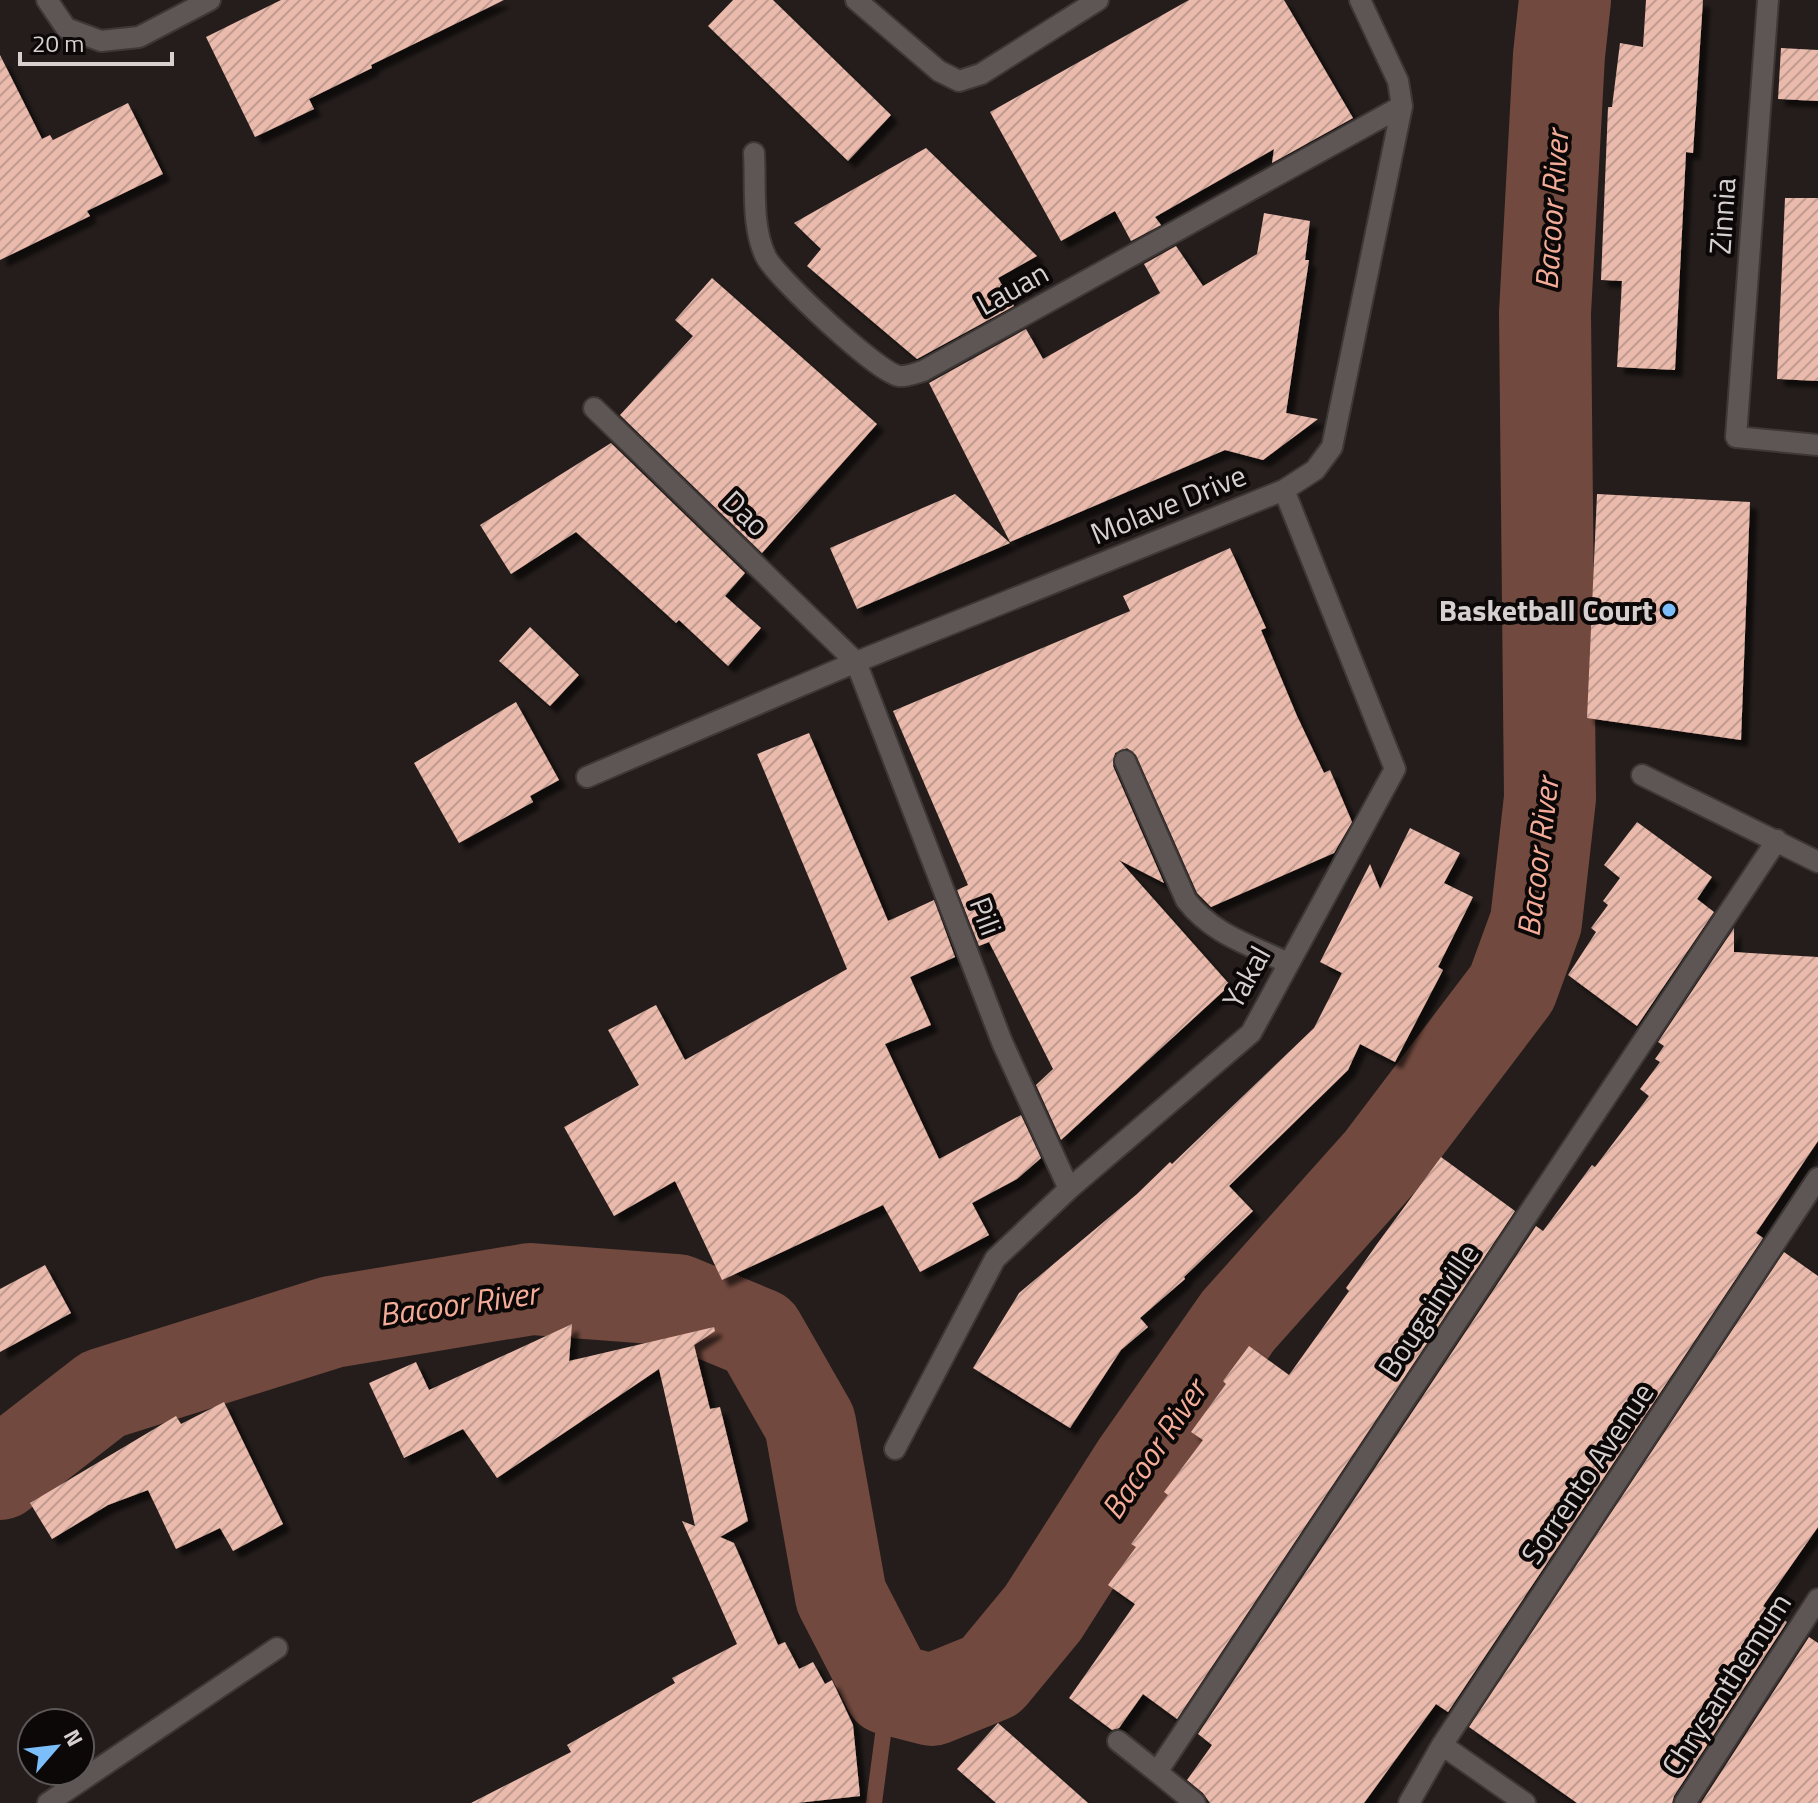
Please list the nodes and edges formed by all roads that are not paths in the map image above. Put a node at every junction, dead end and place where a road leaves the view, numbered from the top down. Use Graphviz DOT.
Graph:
graph roads {
  1 [pos="47,0"];
  2 [pos="210,0"];
  3 [pos="856,0"];
  4 [pos="1098,0"];
  5 [pos="1360,0"];
  6 [pos="1768,0"];
  7 [pos="1402,106"];
  8 [pos="754,153"];
  9 [pos="594,408"];
  10 [pos="1818,445"];
  11 [pos="1284,490"];
  12 [pos="856,662"];
  13 [pos="1125,761"];
  14 [pos="1642,775"];
  15 [pos="587,777"];
  16 [pos="1777,840"];
  17 [pos="1818,862"];
  18 [pos="1288,963"];
  19 [pos="1818,1178"];
  20 [pos="1069,1189"];
  21 [pos="895,1449"];
  22 [pos="1818,1599"];
  23 [pos="277,1648"];
  24 [pos="1118,1741"];
  25 [pos="1442,1745"];
  26 [pos="1157,1772"];
  27 [pos="48,1803"];
  28 [pos="1195,1803"];
  29 [pos="1409,1803"];
  30 [pos="1525,1803"];
  31 [pos="1685,1803"];
  1 -- 2 [label="street"];
  3 -- 4 [label="street"];
  5 -- 7 [label="street, Molave Drive"];
  6 -- 10 [label="street, Zinnia"];
  7 -- 8 [label="street, Lauan"];
  7 -- 11 [label="street, Molave Drive"];
  9 -- 12 [label="street, Dao"];
  11 -- 12 [label="street, Molave Drive"];
  11 -- 18 [label="street, Yakal"];
  12 -- 15 [label="street, Molave Drive"];
  12 -- 20 [label="street, Pili"];
  13 -- 18 [label="street"];
  14 -- 16 [label="street"];
  16 -- 17 [label="street"];
  16 -- 26 [label="street, Bougainville"];
  18 -- 20 [label="street, Yakal"];
  19 -- 25 [label="street, Sorrento Avenue"];
  20 -- 21 [label="street, Yakal"];
  22 -- 31 [label="street, Chrysanthemum"];
  23 -- 27 [label="street"];
  24 -- 26 [label="street"];
  25 -- 29 [label="street, Sorrento Avenue"];
  25 -- 30 [label="street"];
  26 -- 28 [label="street"];
}
